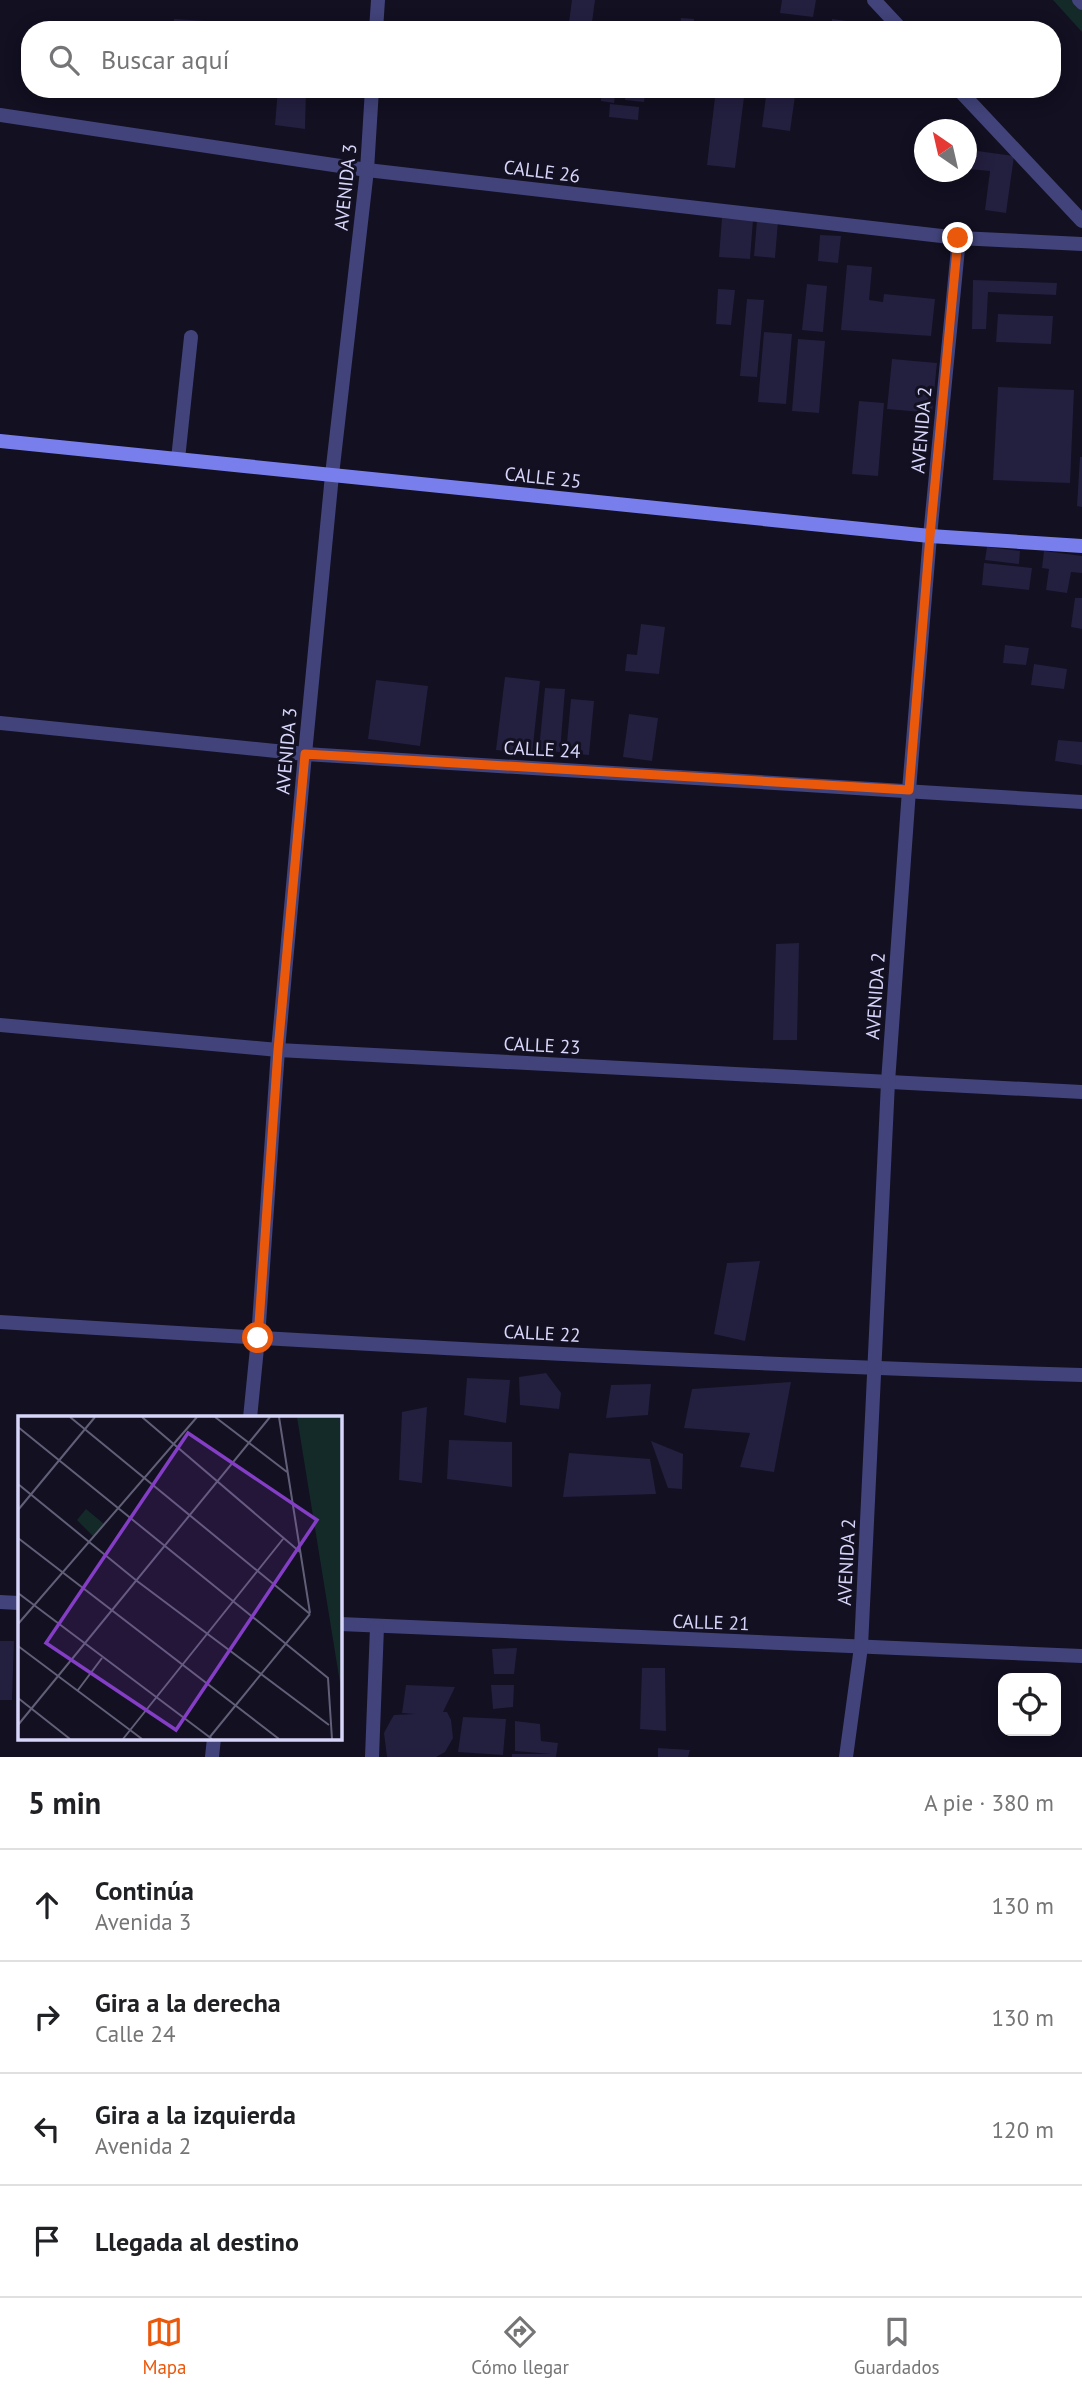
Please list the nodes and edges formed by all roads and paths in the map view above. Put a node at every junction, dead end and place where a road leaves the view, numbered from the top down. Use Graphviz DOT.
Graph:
graph roads {
  1 [pos="378,0"];
  2 [pos="874,0"];
  3 [pos="1078,0"];
  4 [pos="1082,4"];
  5 [pos="377,21"];
  6 [pos="894,21"];
  7 [pos="371,98"];
  8 [pos="966,98"];
  9 [pos="0,116"];
  10 [pos="367,170"];
  11 [pos="1082,221"];
  12 [pos="958,238"];
  13 [pos="1082,244"];
  14 [pos="191,337"];
  15 [pos="0,441"];
  16 [pos="178,459"];
  17 [pos="332,475"];
  18 [pos="930,536"];
  19 [pos="1082,546"];
  20 [pos="0,723"];
  21 [pos="305,754"];
  22 [pos="909,790"];
  23 [pos="1082,802"];
  24 [pos="0,1025"];
  25 [pos="278,1050"];
  26 [pos="888,1083"];
  27 [pos="1082,1091"];
  28 [pos="0,1322"];
  29 [pos="258,1338"];
  30 [pos="875,1369"];
  31 [pos="1082,1375"];
  32 [pos="250,1416"];
  33 [pos="0,1602"];
  34 [pos="18,1603"];
  35 [pos="341,1624"];
  36 [pos="377,1628"];
  37 [pos="862,1647"];
  38 [pos="1082,1656"];
  39 [pos="372,1757"];
  40 [pos="846,1757"];
  1 -- 5 [label="street"];
  2 -- 6 [label="street"];
  3 -- 4 [label="lane"];
  7 -- 10 [label="street, AVENIDA 3"];
  8 -- 11 [label="street"];
  9 -- 10 [label="street, CALLE 26"];
  10 -- 12 [label="street, CALLE 26"];
  10 -- 17 [label="street, AVENIDA 3"];
  12 -- 13 [label="street, CALLE 26"];
  12 -- 18 [label="street, AVENIDA 2"];
  14 -- 16 [label="street"];
  15 -- 16 [label="street, CALLE 25"];
  16 -- 17 [label="street, CALLE 25"];
  17 -- 18 [label="street, CALLE 25"];
  17 -- 21 [label="street, AVENIDA 3"];
  18 -- 19 [label="street, CALLE 25"];
  18 -- 22 [label="street, AVENIDA 2"];
  20 -- 21 [label="street, CALLE 24"];
  21 -- 22 [label="street, CALLE 24"];
  21 -- 25 [label="street, AVENIDA 3"];
  22 -- 23 [label="street, CALLE 24"];
  22 -- 26 [label="street, AVENIDA 2"];
  24 -- 25 [label="street, CALLE 23"];
  25 -- 26 [label="street, CALLE 23"];
  25 -- 29 [label="street, AVENIDA 3"];
  26 -- 27 [label="street, CALLE 23"];
  26 -- 30 [label="street, AVENIDA 2"];
  28 -- 29 [label="street, CALLE 22"];
  29 -- 30 [label="street, CALLE 22"];
  29 -- 32 [label="street, AVENIDA 3"];
  30 -- 31 [label="street, CALLE 22"];
  30 -- 37 [label="street, AVENIDA 2"];
  33 -- 34 [label="street"];
  35 -- 36 [label="street, CALLE 21"];
  36 -- 37 [label="street, CALLE 21"];
  36 -- 39 [label="street"];
  37 -- 38 [label="street, CALLE 21"];
  37 -- 40 [label="street, AVENIDA 2"];
}
